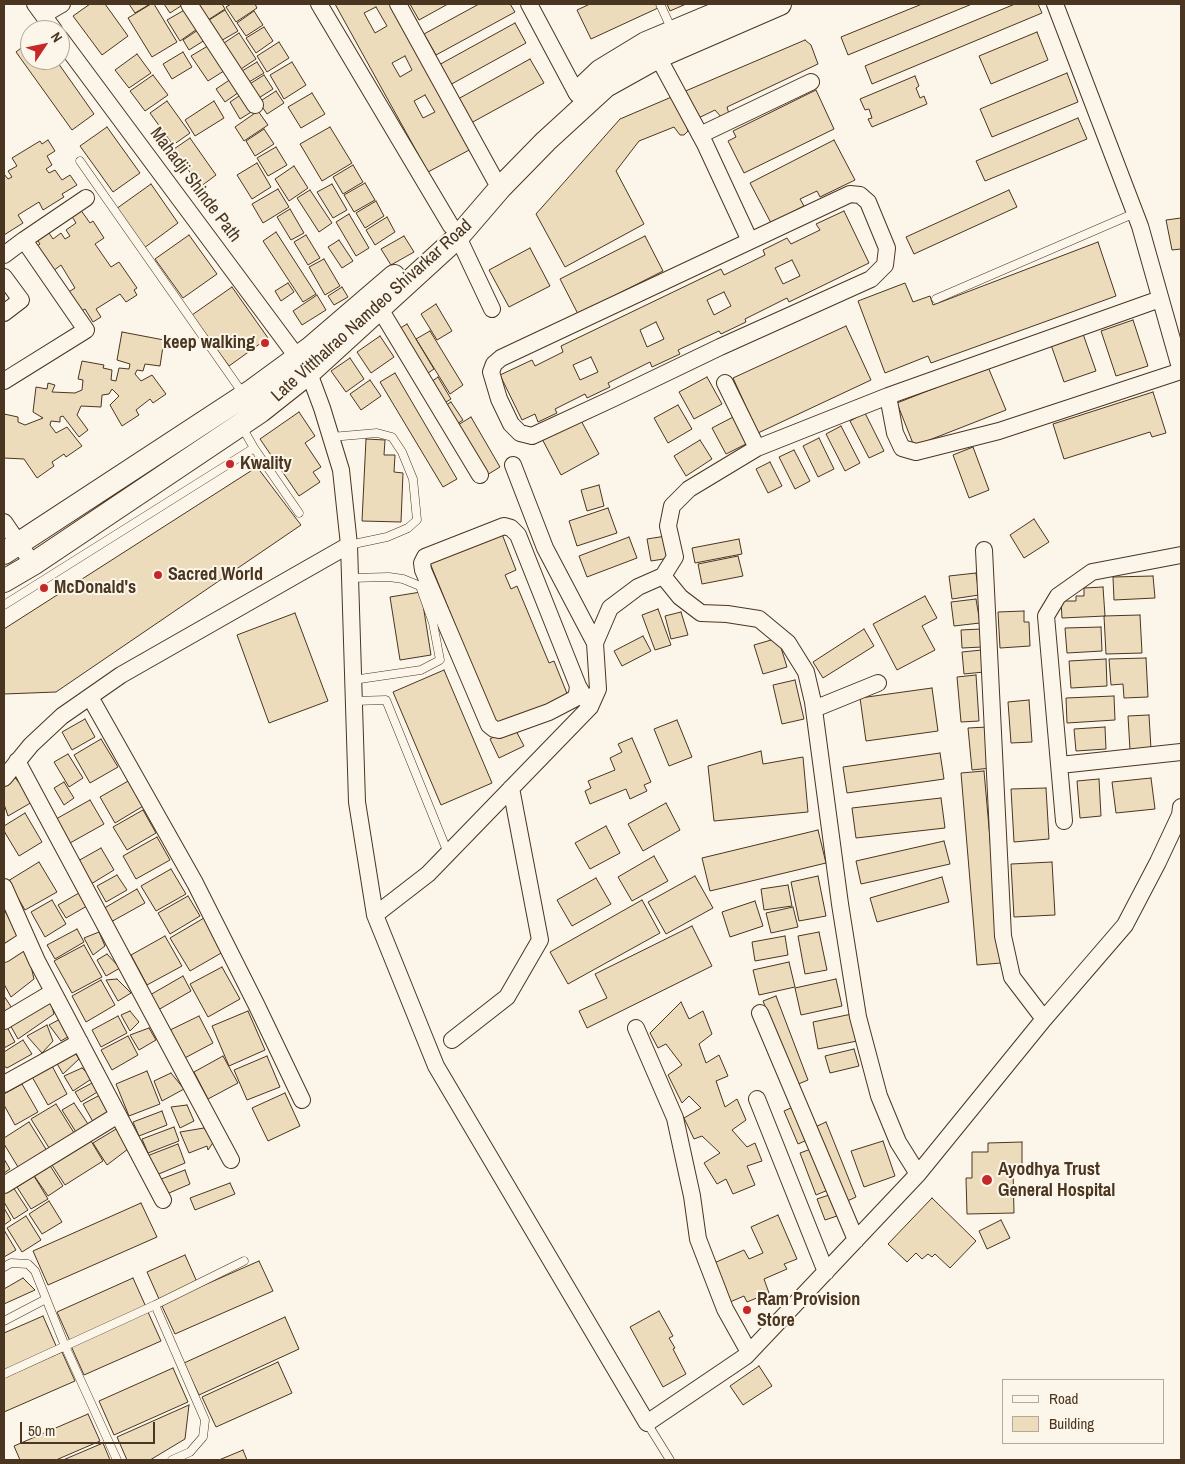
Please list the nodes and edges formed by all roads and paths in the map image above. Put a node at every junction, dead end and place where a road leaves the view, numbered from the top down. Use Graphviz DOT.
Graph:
graph roads {
  1 [pos="62,4"];
  2 [pos="189,4"];
  3 [pos="319,4"];
  4 [pos="398,4"];
  5 [pos="529,4"];
  6 [pos="660,4"];
  7 [pos="739,4"];
  8 [pos="780,4"];
  9 [pos="1055,4"];
  10 [pos="39,9"];
  11 [pos="47,20"];
  12 [pos="673,32"];
  13 [pos="70,51"];
  14 [pos="658,57"];
  15 [pos="811,82"];
  16 [pos="576,94"];
  17 [pos="255,105"];
  18 [pos="700,135"];
  19 [pos="80,161"];
  20 [pos="495,180"];
  21 [pos="86,198"];
  22 [pos="1135,213"];
  23 [pos="454,231"];
  24 [pos="24,240"];
  25 [pos="750,242"];
  26 [pos="4,255"];
  27 [pos="4,277"];
  28 [pos="936,299"];
  29 [pos="1160,299"];
  30 [pos="380,309"];
  31 [pos="492,309"];
  32 [pos="4,313"];
  33 [pos="304,365"];
  34 [pos="1181,371"];
  35 [pos="4,381"];
  36 [pos="725,383"];
  37 [pos="244,396"];
  38 [pos="888,396"];
  39 [pos="241,425"];
  40 [pos="331,437"];
  41 [pos="254,448"];
  42 [pos="757,448"];
  43 [pos="513,465"];
  44 [pos="480,475"];
  45 [pos="299,513"];
  46 [pos="4,522"];
  47 [pos="349,544"];
  48 [pos="11,549"];
  49 [pos="984,550"];
  50 [pos="1181,555"];
  51 [pos="32,564"];
  52 [pos="662,576"];
  53 [pos="350,578"];
  54 [pos="4,581"];
  55 [pos="4,605"];
  56 [pos="595,642"];
  57 [pos="353,680"];
  58 [pos="878,683"];
  59 [pos="578,686"];
  60 [pos="90,697"];
  61 [pos="354,701"];
  62 [pos="590,708"];
  63 [pos="814,709"];
  64 [pos="1181,752"];
  65 [pos="17,761"];
  66 [pos="1060,765"];
  67 [pos="4,778"];
  68 [pos="511,788"];
  69 [pos="1181,807"];
  70 [pos="1064,821"];
  71 [pos="448,853"];
  72 [pos="4,886"];
  73 [pos="375,916"];
  74 [pos="27,939"];
  75 [pos="4,954"];
  76 [pos="53,992"];
  77 [pos="760,1013"];
  78 [pos="1044,1019"];
  79 [pos="4,1021"];
  80 [pos="636,1028"];
  81 [pos="452,1040"];
  82 [pos="80,1042"];
  83 [pos="4,1084"];
  84 [pos="756,1099"];
  85 [pos="302,1100"];
  86 [pos="118,1115"];
  87 [pos="231,1160"];
  88 [pos="918,1174"];
  89 [pos="4,1186"];
  90 [pos="163,1200"];
  91 [pos="856,1240"];
  92 [pos="244,1261"];
  93 [pos="4,1268"];
  94 [pos="826,1272"];
  95 [pos="46,1299"];
  96 [pos="155,1305"];
  97 [pos="4,1321"];
  98 [pos="65,1346"];
  99 [pos="750,1352"];
  100 [pos="4,1374"];
  101 [pos="647,1423"];
  102 [pos="118,1460"];
  103 [pos="172,1460"];
  104 [pos="670,1460"];
  1 -- 10 [label="street"];
  2 -- 17 [label="street"];
  3 -- 23 [label="street"];
  4 -- 20 [label="street"];
  5 -- 16 [label="street"];
  6 -- 12 [label="lane"];
  7 -- 12 [label="main road, Late Vitthalrao Namdeo Shivarkar Road"];
  8 -- 14 [label="main road, Late Vitthalrao Namdeo Shivarkar Road"];
  9 -- 22 [label="street"];
  10 -- 11 [label="street"];
  12 -- 16 [label="main road, Late Vitthalrao Namdeo Shivarkar Road"];
  13 -- 33 [label="street, Mahadji Shinde Path"];
  14 -- 18 [label="street"];
  14 -- 23 [label="main road, Late Vitthalrao Namdeo Shivarkar Road"];
  15 -- 18 [label="street"];
  16 -- 20 [label="main road, Late Vitthalrao Namdeo Shivarkar Road"];
  18 -- 25 [label="street"];
  19 -- 37 [label="lane"];
  20 -- 23 [label="main road, Late Vitthalrao Namdeo Shivarkar Road"];
  21 -- 24 [label="street"];
  22 -- 28 [label="lane"];
  22 -- 29 [label="street"];
  23 -- 30 [label="main road, Late Vitthalrao Namdeo Shivarkar Road"];
  23 -- 31 [label="street"];
  23 -- 33 [label="main road, Late Vitthalrao Namdeo Shivarkar Road"];
  24 -- 26 [label="street"];
  24 -- 35 [label="street"];
  25 -- 25 [label="street"];
  27 -- 32 [label="street"];
  29 -- 34 [label="street"];
  29 -- 38 [label="street"];
  30 -- 33 [label="main road, Late Vitthalrao Namdeo Shivarkar Road"];
  30 -- 44 [label="street"];
  33 -- 37 [label="main road, Late Vitthalrao Namdeo Shivarkar Road"];
  33 -- 39 [label="main road, Late Vitthalrao Namdeo Shivarkar Road"];
  33 -- 40 [label="street, Mahadji Shinde Path"];
  34 -- 38 [label="street"];
  36 -- 42 [label="street"];
  37 -- 48 [label="main road, Late Vitthalrao Namdeo Shivarkar Road"];
  38 -- 42 [label="street"];
  39 -- 41 [label="lane"];
  39 -- 51 [label="main road, Late Vitthalrao Namdeo Shivarkar Road"];
  40 -- 47 [label="street, Mahadji Shinde Path"];
  40 -- 47 [label="lane"];
  41 -- 45 [label="lane"];
  41 -- 55 [label="lane"];
  42 -- 52 [label="street"];
  43 -- 56 [label="street"];
  46 -- 48 [label="street"];
  47 -- 53 [label="street, Mahadji Shinde Path"];
  47 -- 60 [label="street"];
  48 -- 51 [label="street"];
  49 -- 78 [label="street"];
  50 -- 66 [label="street"];
  51 -- 54 [label="main road, Late Vitthalrao Namdeo Shivarkar Road"];
  52 -- 56 [label="street"];
  52 -- 63 [label="street"];
  53 -- 57 [label="street, Mahadji Shinde Path"];
  53 -- 57 [label="lane"];
  56 -- 62 [label="street"];
  57 -- 61 [label="street, Mahadji Shinde Path"];
  58 -- 63 [label="street"];
  59 -- 59 [label="street"];
  59 -- 62 [label="street"];
  60 -- 65 [label="street"];
  60 -- 85 [label="street"];
  61 -- 71 [label="lane"];
  61 -- 73 [label="street, Mahadji Shinde Path"];
  62 -- 68 [label="street"];
  63 -- 88 [label="street"];
  64 -- 66 [label="street"];
  65 -- 67 [label="street"];
  65 -- 87 [label="street"];
  66 -- 70 [label="street"];
  68 -- 71 [label="street"];
  68 -- 81 [label="street"];
  69 -- 78 [label="street"];
  71 -- 73 [label="street"];
  72 -- 74 [label="street"];
  73 -- 101 [label="street, Mahadji Shinde Path"];
  74 -- 75 [label="street"];
  74 -- 76 [label="street"];
  76 -- 79 [label="street"];
  76 -- 82 [label="street"];
  77 -- 91 [label="street"];
  78 -- 88 [label="street"];
  80 -- 99 [label="street"];
  82 -- 83 [label="street"];
  82 -- 86 [label="street"];
  84 -- 94 [label="street"];
  86 -- 89 [label="street"];
  86 -- 90 [label="street"];
  88 -- 91 [label="street"];
  91 -- 94 [label="street"];
  92 -- 96 [label="lane"];
  93 -- 95 [label="lane"];
  94 -- 99 [label="street"];
  95 -- 97 [label="lane"];
  95 -- 98 [label="lane"];
  96 -- 98 [label="lane"];
  96 -- 103 [label="lane"];
  98 -- 100 [label="lane"];
  98 -- 102 [label="lane"];
  99 -- 101 [label="street"];
  101 -- 104 [label="lane"];
}
